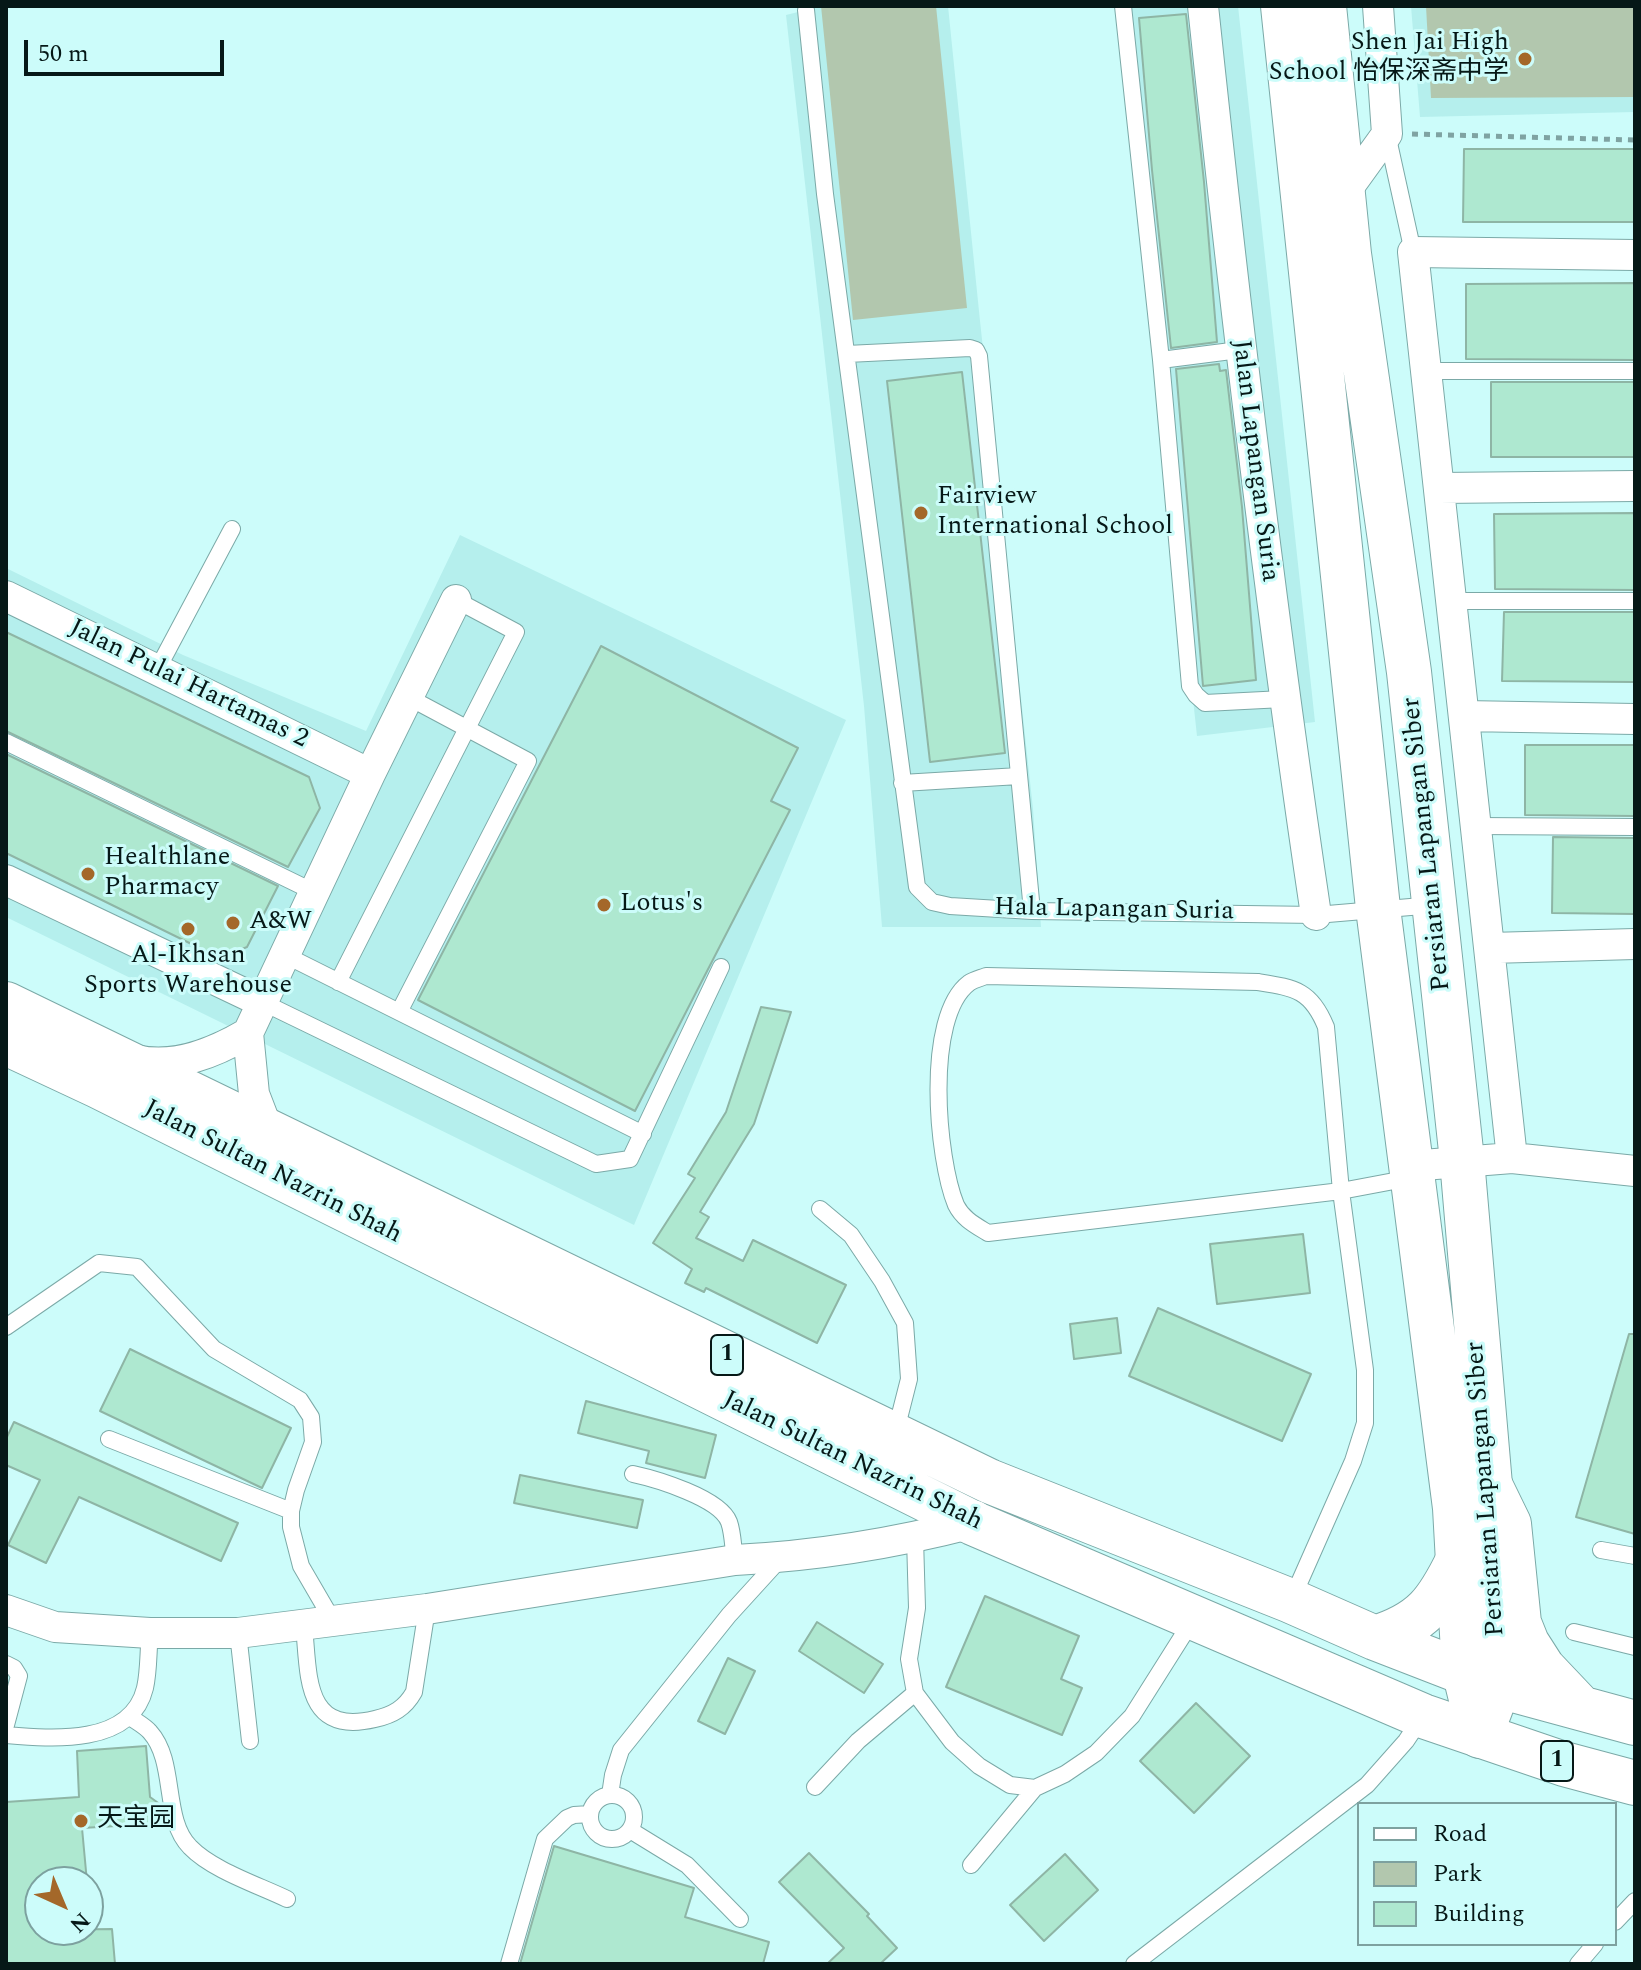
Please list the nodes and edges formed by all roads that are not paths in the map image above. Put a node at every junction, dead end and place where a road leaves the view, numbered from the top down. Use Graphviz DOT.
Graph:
graph roads {
  1 [pos="1123,6"];
  2 [pos="1203,6"];
  3 [pos="1283,6"];
  4 [pos="1324,6"];
  5 [pos="1378,6"];
  6 [pos="806,10"];
  7 [pos="1387,134"];
  8 [pos="1343,195"];
  9 [pos="1413,252"];
  10 [pos="1635,255"];
  11 [pos="1329,258"];
  12 [pos="1239,350"];
  13 [pos="847,354"];
  14 [pos="1161,360"];
  15 [pos="1426,371"];
  16 [pos="1635,371"];
  17 [pos="1635,486"];
  18 [pos="1439,488"];
  19 [pos="232,529"];
  20 [pos="6,596"];
  21 [pos="456,600"];
  22 [pos="1451,601"];
  23 [pos="1635,601"];
  24 [pos="157,670"];
  25 [pos="408,697"];
  26 [pos="1283,699"];
  27 [pos="1464,716"];
  28 [pos="1635,719"];
  29 [pos="465,728"];
  30 [pos="6,742"];
  31 [pos="370,774"];
  32 [pos="1019,776"];
  33 [pos="902,783"];
  34 [pos="1476,826"];
  35 [pos="1635,827"];
  36 [pos="6,880"];
  37 [pos="314,892"];
  38 [pos="1435,905"];
  39 [pos="1378,908"];
  40 [pos="1032,911"];
  41 [pos="1316,915"];
  42 [pos="1635,944"];
  43 [pos="1490,948"];
  44 [pos="285,955"];
  45 [pos="721,967"];
  46 [pos="338,982"];
  47 [pos="262,1002"];
  48 [pos="6,1004"];
  49 [pos="399,1012"];
  50 [pos="248,1033"];
  51 [pos="6,1043"];
  52 [pos="111,1055"];
  53 [pos="269,1133"];
  54 [pos="643,1134"];
  55 [pos="1512,1158"];
  56 [pos="1462,1160"];
  57 [pos="1635,1171"];
  58 [pos="1411,1172"];
  59 [pos="1341,1191"];
  60 [pos="820,1209"];
  61 [pos="6,1327"];
  62 [pos="895,1435"];
  63 [pos="109,1439"];
  64 [pos="633,1474"];
  65 [pos="989,1481"];
  66 [pos="1490,1485"];
  67 [pos="291,1511"];
  68 [pos="973,1523"];
  69 [pos="915,1538"];
  70 [pos="1601,1550"];
  71 [pos="1635,1556"];
  72 [pos="781,1558"];
  73 [pos="735,1560"];
  74 [pos="1458,1560"];
  75 [pos="1291,1601"];
  76 [pos="427,1609"];
  77 [pos="6,1610"];
  78 [pos="1194,1617"];
  79 [pos="318,1623"];
  80 [pos="1574,1632"];
  81 [pos="150,1633"];
  82 [pos="238,1633"];
  83 [pos="1375,1638"];
  84 [pos="1635,1647"];
  85 [pos="6,1664"];
  86 [pos="1481,1678"];
  87 [pos="915,1693"];
  88 [pos="1579,1706"];
  89 [pos="1423,1716"];
  90 [pos="130,1717"];
  91 [pos="1635,1723"];
  92 [pos="6,1725"];
  93 [pos="6,1735"];
  94 [pos="1480,1736"];
  95 [pos="250,1741"];
  96 [pos="1635,1783"];
  97 [pos="815,1787"];
  98 [pos="1035,1788"];
  99 [pos="610,1795"];
  100 [pos="590,1814"];
  101 [pos="630,1830"];
  102 [pos="971,1865"];
  103 [pos="287,1899"];
  104 [pos="1635,1901"];
  105 [pos="740,1919"];
  106 [pos="1617,1920"];
  107 [pos="1593,1946"];
  108 [pos="509,1964"];
  109 [pos="1134,1964"];
  110 [pos="1578,1964"];
  1 -- 14 [label="lane"];
  2 -- 12 [label="street, Jalan Lapangan Suria"];
  3 -- 11 [label="main road, Persiaran Lapangan Siber"];
  4 -- 8 [label="main road, Persiaran Lapangan Siber"];
  5 -- 7 [label="street"];
  6 -- 13 [label="lane"];
  7 -- 8 [label="street"];
  7 -- 9 [label="lane"];
  8 -- 11 [label="main road, Persiaran Lapangan Siber"];
  9 -- 10 [label="street"];
  9 -- 15 [label="street"];
  11 -- 38 [label="main road, Persiaran Lapangan Siber"];
  11 -- 39 [label="main road, Persiaran Lapangan Siber"];
  12 -- 14 [label="lane"];
  12 -- 26 [label="street, Jalan Lapangan Suria"];
  13 -- 32 [label="lane"];
  13 -- 33 [label="lane"];
  14 -- 26 [label="lane"];
  15 -- 16 [label="lane"];
  15 -- 18 [label="street"];
  17 -- 18 [label="street"];
  18 -- 22 [label="street"];
  19 -- 24 [label="lane"];
  20 -- 24 [label="street, Jalan Pulai Hartamas 2"];
  21 -- 25 [label="street"];
  21 -- 29 [label="lane"];
  22 -- 23 [label="lane"];
  22 -- 27 [label="street"];
  24 -- 31 [label="street, Jalan Pulai Hartamas 2"];
  25 -- 29 [label="lane"];
  25 -- 31 [label="street"];
  26 -- 41 [label="street, Jalan Lapangan Suria"];
  27 -- 28 [label="street"];
  27 -- 34 [label="street"];
  29 -- 46 [label="lane"];
  29 -- 49 [label="lane"];
  30 -- 37 [label="lane"];
  31 -- 37 [label="street"];
  32 -- 33 [label="lane"];
  32 -- 40 [label="lane"];
  33 -- 40 [label="lane, Hala Lapangan Suria"];
  34 -- 35 [label="lane"];
  34 -- 43 [label="street"];
  36 -- 47 [label="street"];
  37 -- 44 [label="street"];
  38 -- 39 [label="lane, Hala Lapangan Suria"];
  38 -- 56 [label="main road, Persiaran Lapangan Siber"];
  39 -- 41 [label="lane, Hala Lapangan Suria"];
  39 -- 58 [label="main road, Persiaran Lapangan Siber"];
  40 -- 41 [label="lane, Hala Lapangan Suria"];
  42 -- 43 [label="street"];
  43 -- 55 [label="street"];
  44 -- 46 [label="lane"];
  44 -- 47 [label="street"];
  45 -- 54 [label="lane"];
  46 -- 49 [label="lane"];
  47 -- 50 [label="street"];
  47 -- 54 [label="lane"];
  48 -- 52 [label="main road, Jalan Sultan Nazrin Shah / 1"];
  49 -- 54 [label="lane"];
  50 -- 52 [label="street"];
  50 -- 53 [label="street"];
  51 -- 68 [label="main road, Jalan Sultan Nazrin Shah / 1"];
  52 -- 53 [label="main road, Jalan Sultan Nazrin Shah / 1"];
  53 -- 62 [label="main road, Jalan Sultan Nazrin Shah / 1"];
  55 -- 56 [label="street"];
  55 -- 57 [label="street"];
  56 -- 58 [label="street"];
  56 -- 66 [label="main road, Persiaran Lapangan Siber"];
  58 -- 59 [label="lane"];
  58 -- 74 [label="main road, Persiaran Lapangan Siber"];
  59 -- 59 [label="lane"];
  59 -- 75 [label="lane"];
  60 -- 62 [label="lane"];
  61 -- 67 [label="lane"];
  62 -- 65 [label="main road, Jalan Sultan Nazrin Shah / 1"];
  63 -- 67 [label="lane"];
  64 -- 73 [label="lane"];
  65 -- 68 [label="street"];
  65 -- 75 [label="main road, Jalan Sultan Nazrin Shah / 1"];
  66 -- 86 [label="main road, Persiaran Lapangan Siber"];
  66 -- 88 [label="main road"];
  67 -- 79 [label="lane"];
  68 -- 69 [label="street"];
  68 -- 78 [label="main road, Jalan Sultan Nazrin Shah / 1"];
  69 -- 72 [label="street"];
  69 -- 87 [label="lane"];
  70 -- 71 [label="lane"];
  72 -- 73 [label="street"];
  72 -- 99 [label="lane"];
  73 -- 76 [label="street"];
  74 -- 83 [label="main road"];
  74 -- 86 [label="main road, Persiaran Lapangan Siber"];
  75 -- 83 [label="main road, Jalan Sultan Nazrin Shah / 1"];
  76 -- 79 [label="street"];
  76 -- 79 [label="lane"];
  77 -- 81 [label="street"];
  78 -- 89 [label="main road, Jalan Sultan Nazrin Shah / 1"];
  78 -- 98 [label="lane"];
  79 -- 82 [label="street"];
  80 -- 84 [label="lane"];
  81 -- 82 [label="street"];
  81 -- 90 [label="lane"];
  82 -- 95 [label="lane"];
  83 -- 86 [label="main road, Jalan Sultan Nazrin Shah / 1"];
  85 -- 92 [label="lane"];
  86 -- 88 [label="main road, Jalan Sultan Nazrin Shah / 1"];
  86 -- 94 [label="main road"];
  87 -- 97 [label="lane"];
  87 -- 98 [label="lane"];
  88 -- 91 [label="main road, Jalan Sultan Nazrin Shah / 1"];
  89 -- 94 [label="main road, Jalan Sultan Nazrin Shah / 1"];
  89 -- 109 [label="lane"];
  90 -- 93 [label="lane"];
  90 -- 103 [label="lane"];
  94 -- 96 [label="main road, Jalan Sultan Nazrin Shah / 1"];
  98 -- 102 [label="lane"];
  99 -- 100 [label="lane"];
  99 -- 101 [label="lane"];
  100 -- 101 [label="lane"];
  100 -- 108 [label="lane"];
  101 -- 105 [label="lane"];
  104 -- 106 [label="lane"];
  107 -- 110 [label="lane"];
}
